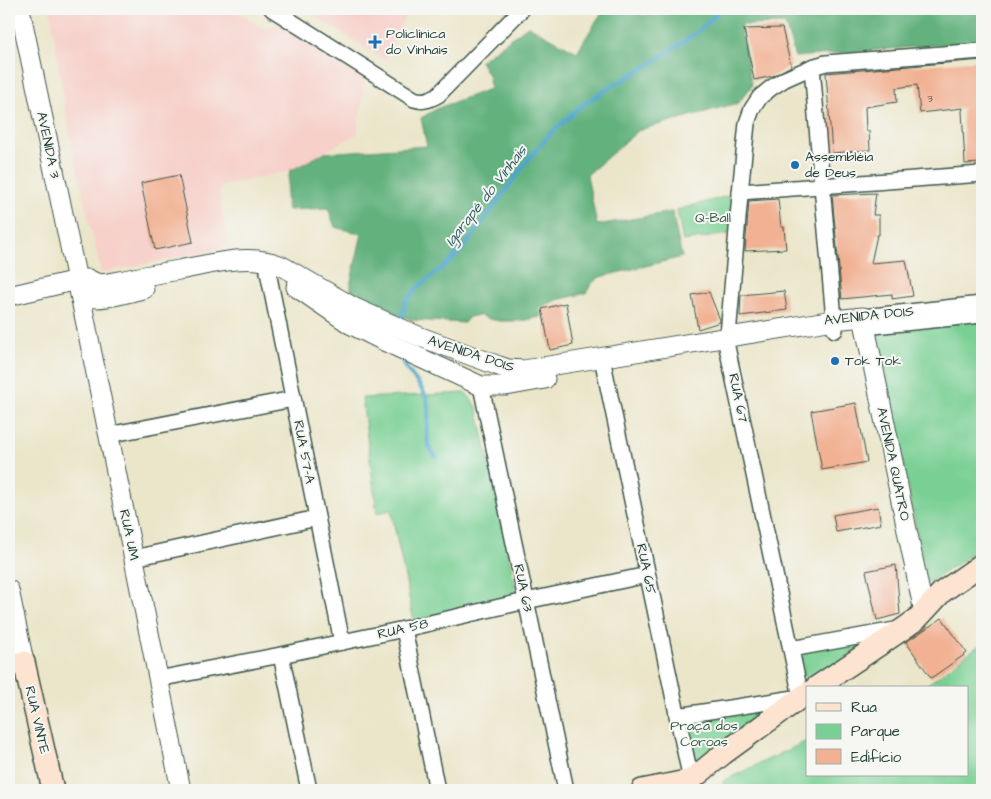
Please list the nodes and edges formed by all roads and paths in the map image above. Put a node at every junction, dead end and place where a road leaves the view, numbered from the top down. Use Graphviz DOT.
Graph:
graph roads {
  1 [pos="20,9"];
  2 [pos="31,9"];
  3 [pos="272,9"];
  4 [pos="522,9"];
  5 [pos="982,51"];
  6 [pos="812,67"];
  7 [pos="982,174"];
  8 [pos="822,186"];
  9 [pos="740,192"];
  10 [pos="269,267"];
  11 [pos="81,282"];
  12 [pos="9,296"];
  13 [pos="982,304"];
  14 [pos="982,315"];
  15 [pos="864,322"];
  16 [pos="834,325"];
  17 [pos="389,333"];
  18 [pos="728,342"];
  19 [pos="603,363"];
  20 [pos="481,386"];
  21 [pos="293,399"];
  22 [pos="108,434"];
  23 [pos="317,518"];
  24 [pos="134,558"];
  25 [pos="982,564"];
  26 [pos="647,575"];
  27 [pos="9,590"];
  28 [pos="919,590"];
  29 [pos="942,592"];
  30 [pos="526,601"];
  31 [pos="924,612"];
  32 [pos="404,629"];
  33 [pos="904,629"];
  34 [pos="342,642"];
  35 [pos="791,649"];
  36 [pos="281,655"];
  37 [pos="16,664"];
  38 [pos="158,679"];
  39 [pos="817,686"];
  40 [pos="806,687"];
  41 [pos="806,692"];
  42 [pos="806,693"];
  43 [pos="677,716"];
  44 [pos="695,785"];
  45 [pos="53,790"];
  46 [pos="181,790"];
  47 [pos="309,790"];
  48 [pos="437,790"];
  49 [pos="566,790"];
  50 [pos="642,790"];
  1 -- 11 [label="street, AVENIDA 3"];
  2 -- 11 [label="street, AVENIDA 3"];
  3 -- 4 [label="street"];
  5 -- 6 [label="street"];
  6 -- 8 [label="street"];
  6 -- 9 [label="street, RUA 67"];
  7 -- 8 [label="street"];
  8 -- 9 [label="street"];
  8 -- 16 [label="street"];
  9 -- 18 [label="street, RUA 67"];
  10 -- 11 [label="street, AVENIDA DOIS"];
  10 -- 17 [label="street, AVENIDA DOIS"];
  10 -- 21 [label="street, RUA 57-A"];
  11 -- 12 [label="street"];
  11 -- 22 [label="street, RUA UM"];
  13 -- 15 [label="street, AVENIDA DOIS"];
  14 -- 15 [label="street, AVENIDA DOIS"];
  15 -- 16 [label="street, AVENIDA DOIS"];
  15 -- 28 [label="street, AVENIDA QUATRO"];
  16 -- 18 [label="street, AVENIDA DOIS"];
  17 -- 19 [label="street, AVENIDA DOIS"];
  17 -- 20 [label="street, AVENIDA DOIS"];
  18 -- 19 [label="street, AVENIDA DOIS"];
  18 -- 35 [label="street, RUA 67"];
  19 -- 20 [label="street, AVENIDA DOIS"];
  19 -- 26 [label="street, RUA 65"];
  20 -- 30 [label="street, RUA 63"];
  21 -- 22 [label="street"];
  21 -- 23 [label="street, RUA 57-A"];
  22 -- 24 [label="street, RUA UM"];
  23 -- 24 [label="street"];
  23 -- 34 [label="street, RUA 57-A"];
  24 -- 38 [label="street, RUA UM"];
  25 -- 29 [label="main road"];
  26 -- 30 [label="street, RUA 58"];
  26 -- 43 [label="street, RUA 65"];
  27 -- 37 [label="street, RUA VINTE"];
  28 -- 29 [label="main road"];
  28 -- 31 [label="street, AVENIDA QUATRO"];
  29 -- 31 [label="main road"];
  30 -- 32 [label="street, RUA 58"];
  30 -- 49 [label="street, RUA 63"];
  31 -- 33 [label="main road"];
  32 -- 34 [label="street, RUA 58"];
  32 -- 48 [label="street"];
  33 -- 35 [label="street"];
  33 -- 39 [label="main road"];
  34 -- 36 [label="street, RUA 58"];
  35 -- 40 [label="street, RUA 67"];
  36 -- 38 [label="street, RUA 58"];
  36 -- 47 [label="street"];
  37 -- 45 [label="main road, RUA VINTE"];
  38 -- 46 [label="street, RUA UM"];
  41 -- 43 [label="street"];
  42 -- 44 [label="main road"];
  43 -- 44 [label="street, RUA 65"];
  44 -- 50 [label="main road"];
}
